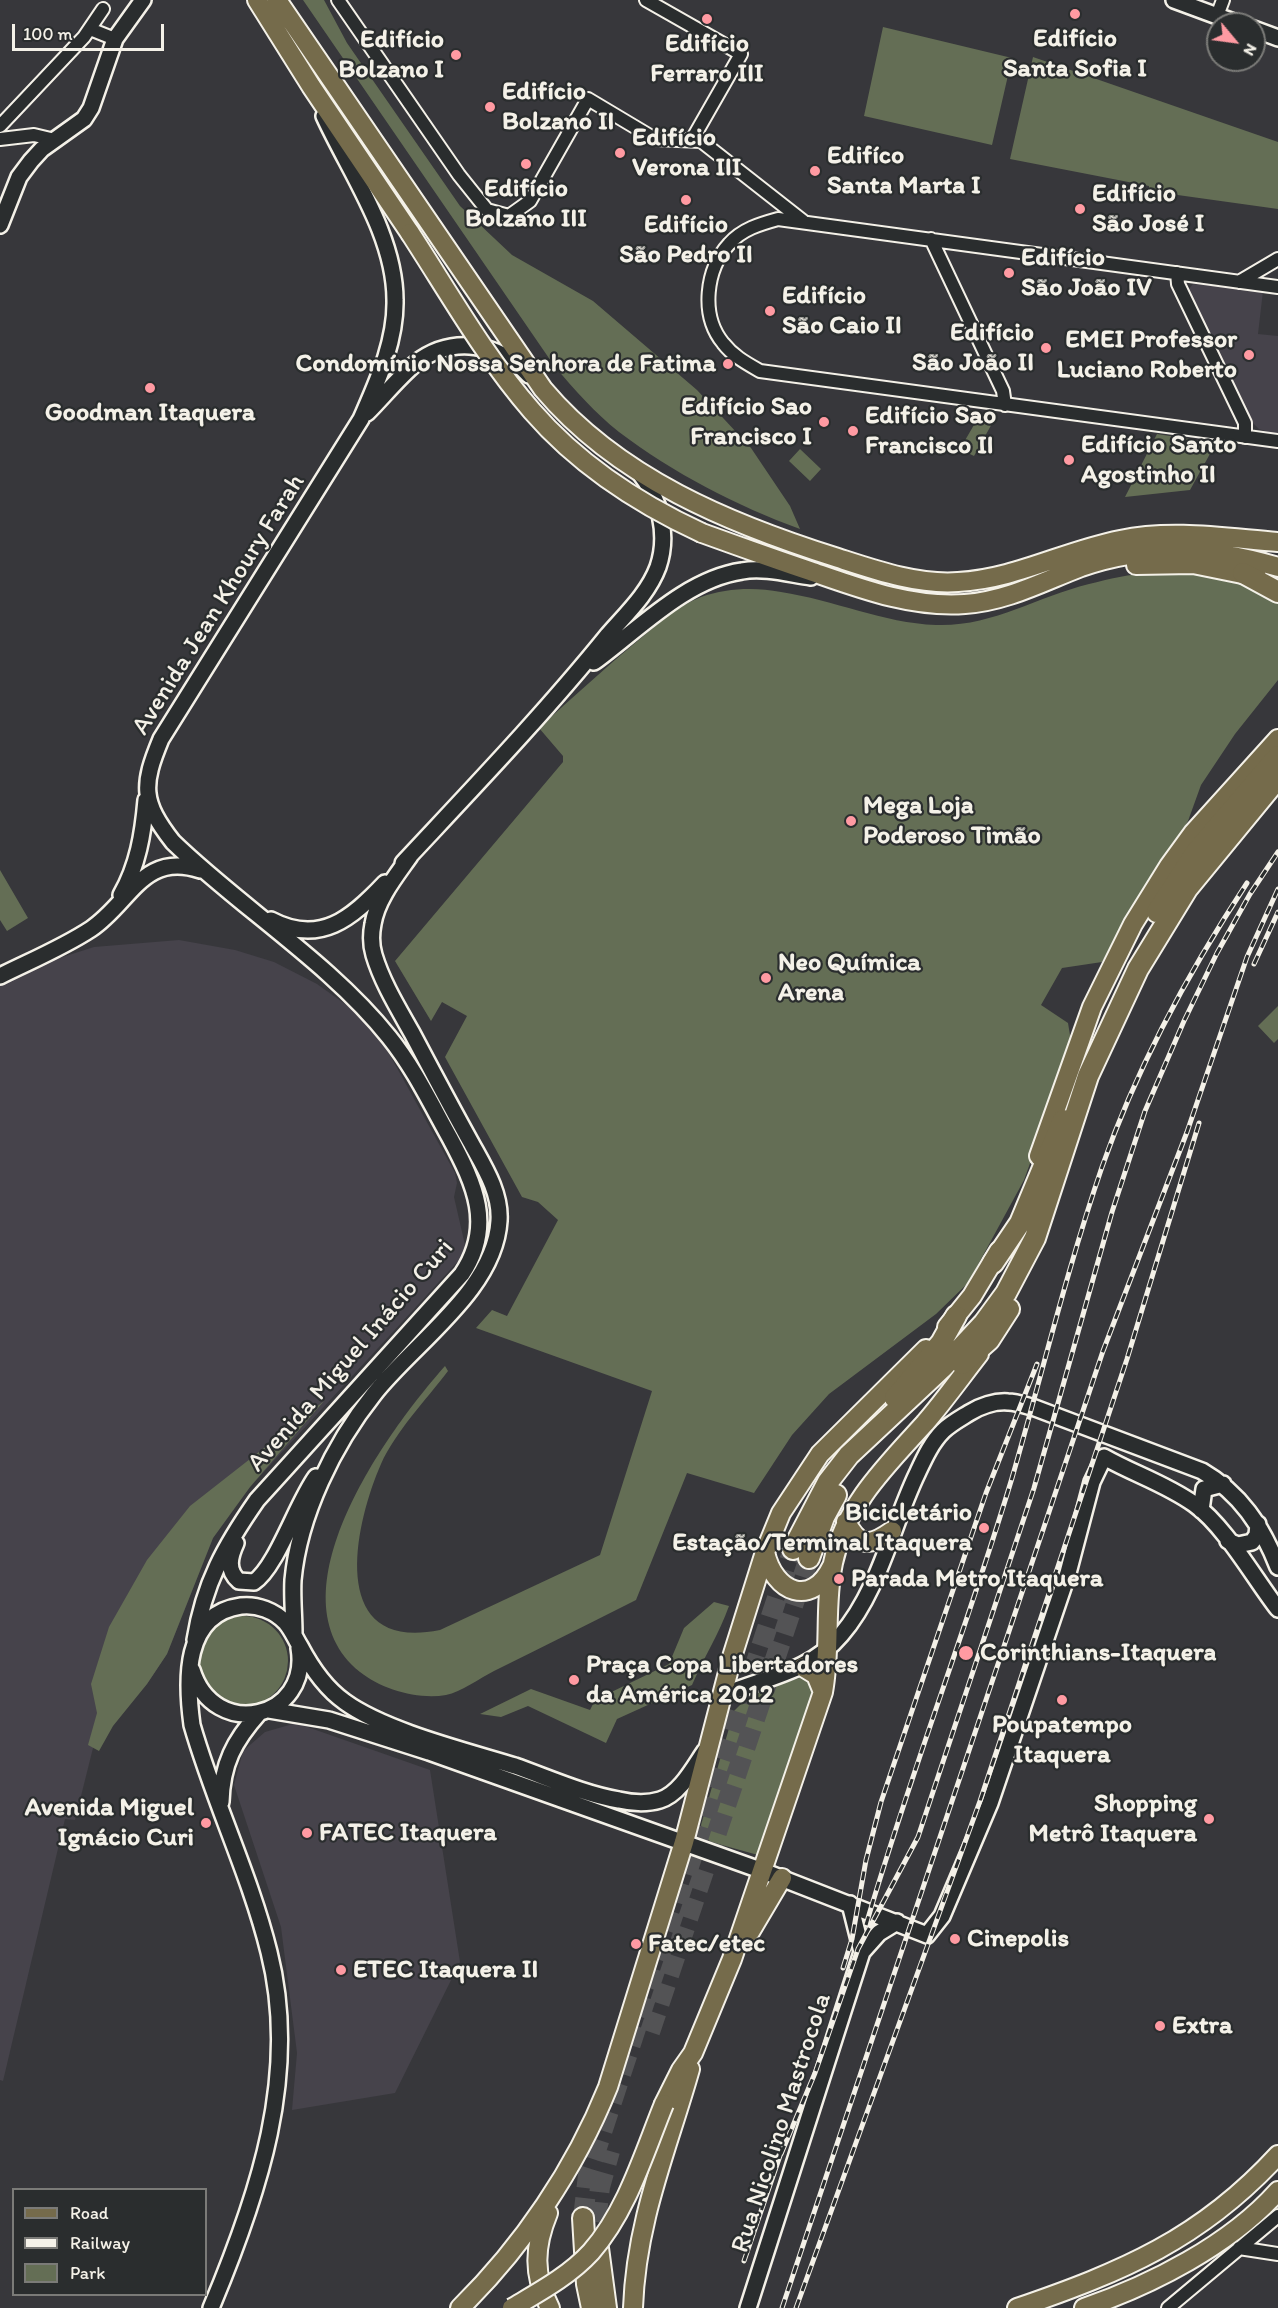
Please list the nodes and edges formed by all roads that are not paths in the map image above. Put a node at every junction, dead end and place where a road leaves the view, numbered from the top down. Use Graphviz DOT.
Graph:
graph roads {
  1 [pos="143,0"];
  2 [pos="257,0"];
  3 [pos="277,0"];
  4 [pos="338,0"];
  5 [pos="646,0"];
  6 [pos="1174,0"];
  7 [pos="103,9"];
  8 [pos="1206,12"];
  9 [pos="90,29"];
  10 [pos="115,39"];
  11 [pos="311,86"];
  12 [pos="0,126"];
  13 [pos="693,138"];
  14 [pos="0,139"];
  15 [pos="55,140"];
  16 [pos="803,221"];
  17 [pos="0,225"];
  18 [pos="931,239"];
  19 [pos="1278,259"];
  20 [pos="1177,273"];
  21 [pos="1239,282"];
  22 [pos="1278,287"];
  23 [pos="543,389"];
  24 [pos="1005,405"];
  25 [pos="361,419"];
  26 [pos="1245,438"];
  27 [pos="1278,441"];
  28 [pos="635,467"];
  29 [pos="1251,540"];
  30 [pos="1278,542"];
  31 [pos="1278,550"];
  32 [pos="1242,565"];
  33 [pos="1278,567"];
  34 [pos="791,570"];
  35 [pos="1278,584"];
  36 [pos="1278,592"];
  37 [pos="574,677"];
  38 [pos="1278,739"];
  39 [pos="1278,756"];
  40 [pos="1278,778"];
  41 [pos="146,794"];
  42 [pos="1278,798"];
  43 [pos="410,856"];
  44 [pos="208,872"];
  45 [pos="112,910"];
  46 [pos="253,910"];
  47 [pos="0,976"];
  48 [pos="1102,1041"];
  49 [pos="1088,1076"];
  50 [pos="993,1263"];
  51 [pos="956,1316"];
  52 [pos="989,1340"];
  53 [pos="862,1440"];
  54 [pos="332,1456"];
  55 [pos="1223,1484"];
  56 [pos="257,1500"];
  57 [pos="1201,1510"];
  58 [pos="846,1522"];
  59 [pos="1258,1524"];
  60 [pos="892,1531"];
  61 [pos="1228,1541"];
  62 [pos="765,1552"];
  63 [pos="833,1563"];
  64 [pos="1278,1567"];
  65 [pos="1278,1609"];
  66 [pos="296,1639"];
  67 [pos="195,1640"];
  68 [pos="828,1648"];
  69 [pos="191,1667"];
  70 [pos="803,1667"];
  71 [pos="823,1692"];
  72 [pos="721,1696"];
  73 [pos="264,1712"];
  74 [pos="706,1750"];
  75 [pos="221,1814"];
  76 [pos="684,1842"];
  77 [pos="763,1871"];
  78 [pos="782,1878"];
  79 [pos="850,1904"];
  80 [pos="897,1922"];
  81 [pos="862,1952"];
  82 [pos="732,1959"];
  83 [pos="693,2053"];
  84 [pos="1278,2155"];
  85 [pos="568,2168"];
  86 [pos="1278,2191"];
  87 [pos="1278,2216"];
  88 [pos="1239,2248"];
  89 [pos="1278,2253"];
  90 [pos="1170,2307"];
  91 [pos="211,2308"];
  92 [pos="460,2308"];
  93 [pos="512,2308"];
  94 [pos="550,2308"];
  95 [pos="592,2308"];
  96 [pos="606,2308"];
  97 [pos="633,2308"];
  98 [pos="748,2308"];
  99 [pos="1017,2308"];
  100 [pos="1084,2308"];
  1 -- 10 [label="street"];
  2 -- 11 [label="main road"];
  3 -- 23 [label="main road"];
  4 -- 13 [label="street"];
  5 -- 13 [label="street"];
  6 -- 8 [label="street"];
  7 -- 9 [label="street"];
  9 -- 10 [label="street"];
  9 -- 12 [label="street"];
  10 -- 15 [label="street"];
  11 -- 25 [label="street, Avenida Jean Khoury Farah"];
  11 -- 34 [label="main road, bridge"];
  13 -- 16 [label="street"];
  14 -- 15 [label="street"];
  15 -- 17 [label="street"];
  16 -- 18 [label="street"];
  16 -- 24 [label="street"];
  18 -- 20 [label="street"];
  18 -- 24 [label="street"];
  19 -- 21 [label="street"];
  20 -- 21 [label="street"];
  20 -- 26 [label="street"];
  21 -- 22 [label="street"];
  23 -- 25 [label="street, Avenida Jean Khoury Farah"];
  23 -- 28 [label="main road"];
  24 -- 26 [label="street"];
  25 -- 41 [label="street, Avenida Jean Khoury Farah"];
  26 -- 27 [label="street"];
  28 -- 29 [label="main road"];
  28 -- 37 [label="street"];
  29 -- 30 [label="main road"];
  29 -- 31 [label="main road"];
  32 -- 33 [label="main road"];
  32 -- 34 [label="main road"];
  32 -- 35 [label="main road"];
  32 -- 36 [label="highway"];
  34 -- 37 [label="street"];
  37 -- 43 [label="street"];
  38 -- 50 [label="main road"];
  39 -- 48 [label="highway"];
  40 -- 48 [label="highway"];
  41 -- 44 [label="street"];
  41 -- 45 [label="street, Avenida Miguel Inácio Curi"];
  42 -- 52 [label="highway"];
  43 -- 46 [label="street"];
  43 -- 54 [label="street, Avenida Miguel Inácio Curi"];
  44 -- 45 [label="street, Avenida Miguel Inácio Curi"];
  44 -- 46 [label="street, Avenida Miguel Inácio Curi"];
  45 -- 47 [label="street, Avenida Miguel Inácio Curi"];
  46 -- 56 [label="street, Avenida Miguel Inácio Curi"];
  48 -- 49 [label="highway"];
  49 -- 50 [label="highway"];
  49 -- 53 [label="highway"];
  50 -- 51 [label="main road"];
  51 -- 53 [label="highway"];
  51 -- 62 [label="main road"];
  52 -- 53 [label="highway"];
  52 -- 58 [label="main road"];
  54 -- 56 [label="street"];
  54 -- 66 [label="street, Avenida Miguel Inácio Curi"];
  55 -- 57 [label="street"];
  55 -- 59 [label="street"];
  55 -- 60 [label="street"];
  56 -- 67 [label="street, Avenida Miguel Inácio Curi"];
  57 -- 61 [label="street"];
  57 -- 80 [label="street"];
  58 -- 60 [label="main road"];
  58 -- 63 [label="main road"];
  59 -- 61 [label="street"];
  59 -- 64 [label="street"];
  60 -- 68 [label="street"];
  61 -- 65 [label="street"];
  62 -- 63 [label="main road"];
  62 -- 72 [label="main road"];
  63 -- 68 [label="main road"];
  66 -- 67 [label="street, Avenida Miguel Inácio Curi"];
  66 -- 73 [label="street"];
  66 -- 74 [label="street"];
  67 -- 69 [label="street, Avenida Miguel Inácio Curi"];
  68 -- 70 [label="street"];
  68 -- 71 [label="main road"];
  69 -- 73 [label="street"];
  69 -- 75 [label="street, Avenida Miguel Inácio Curi"];
  70 -- 71 [label="main road"];
  70 -- 72 [label="street"];
  71 -- 77 [label="main road"];
  72 -- 74 [label="main road"];
  73 -- 75 [label="street, Avenida Miguel Inácio Curi"];
  73 -- 76 [label="street"];
  74 -- 76 [label="main road"];
  75 -- 91 [label="street, Avenida Miguel Inácio Curi"];
  76 -- 77 [label="street"];
  76 -- 85 [label="main road"];
  77 -- 78 [label="street"];
  77 -- 82 [label="main road"];
  78 -- 79 [label="street"];
  78 -- 82 [label="main road"];
  79 -- 80 [label="street"];
  79 -- 81 [label="street"];
  80 -- 81 [label="street, Rua Nicolino Mastrocola"];
  81 -- 98 [label="street, Rua Nicolino Mastrocola"];
  82 -- 83 [label="main road"];
  83 -- 93 [label="main road, bridge"];
  83 -- 97 [label="main road"];
  84 -- 99 [label="main road"];
  85 -- 92 [label="main road"];
  85 -- 94 [label="main road"];
  86 -- 100 [label="main road"];
  87 -- 88 [label="street"];
  88 -- 89 [label="street"];
  88 -- 90 [label="street"];
  95 -- 96 [label="highway"];
}
